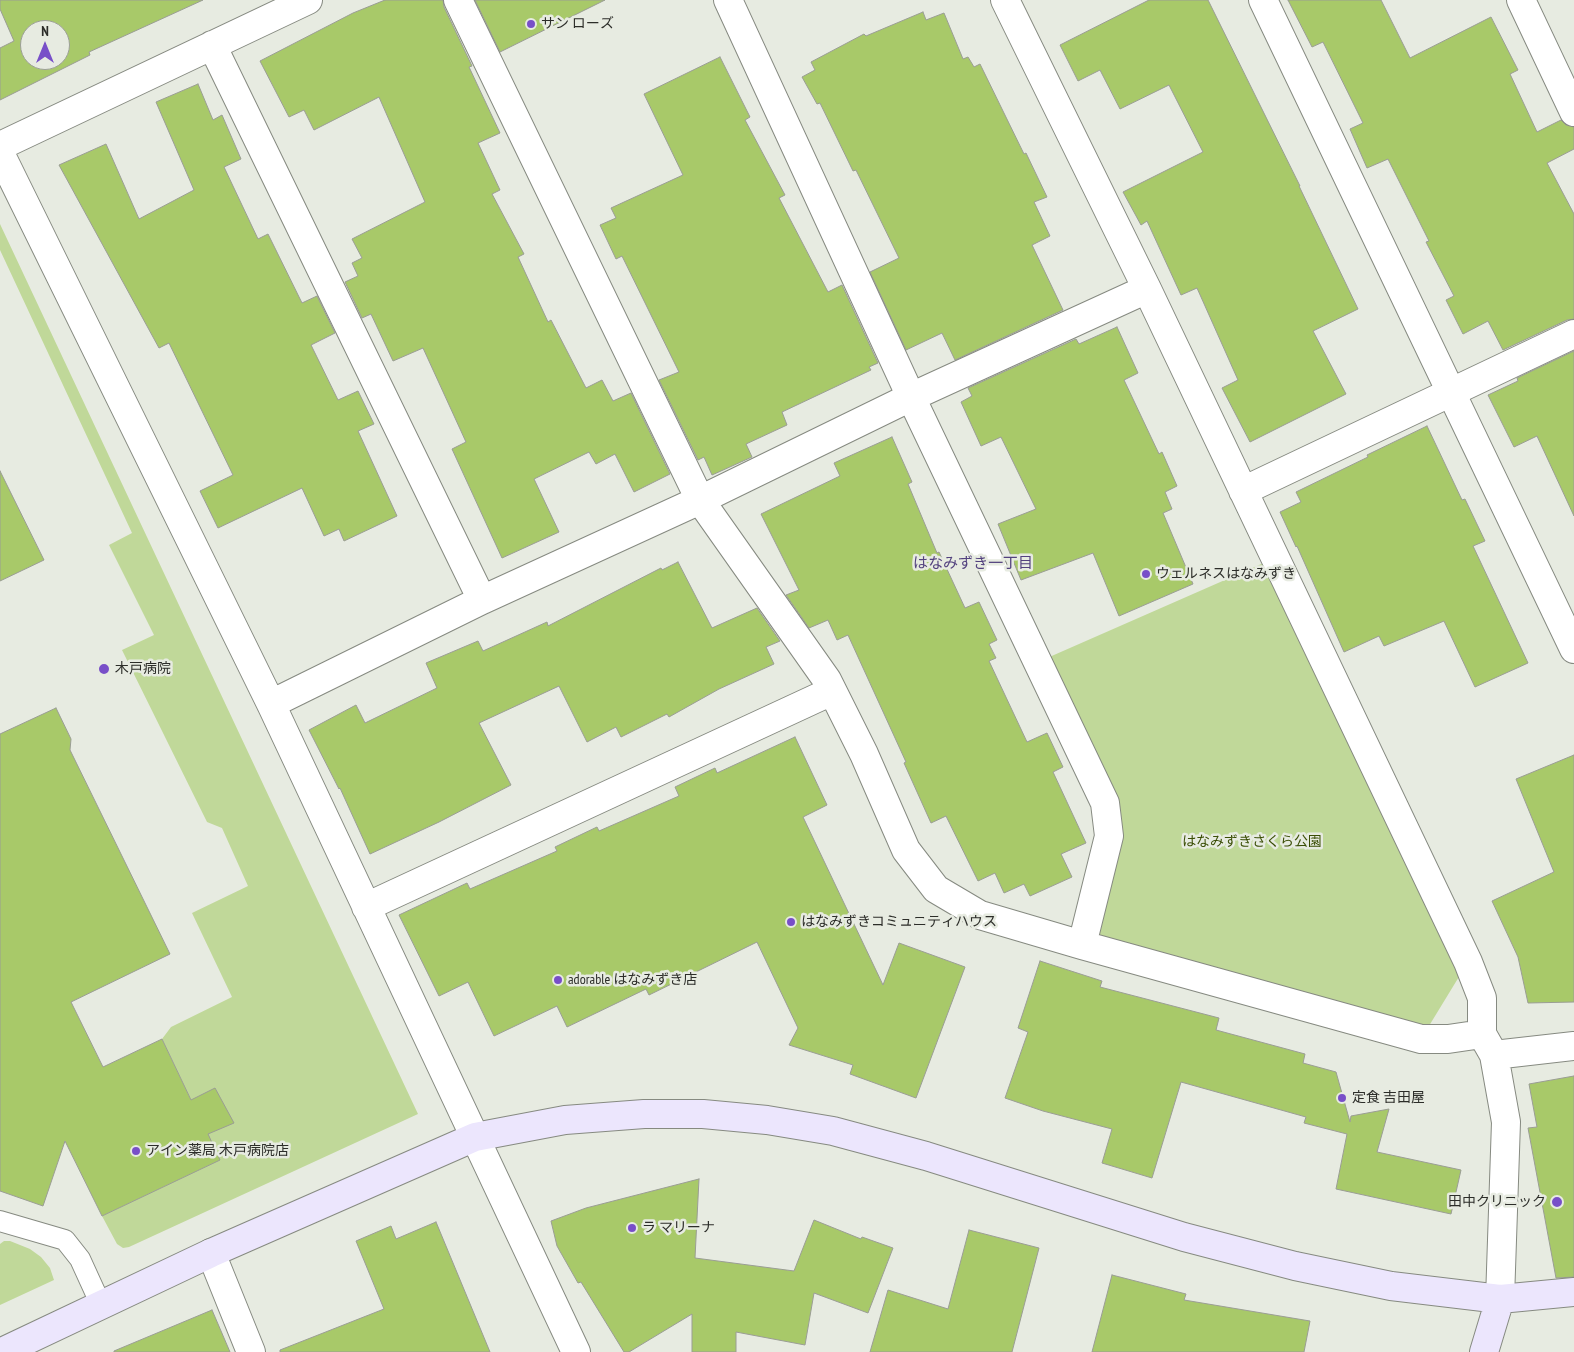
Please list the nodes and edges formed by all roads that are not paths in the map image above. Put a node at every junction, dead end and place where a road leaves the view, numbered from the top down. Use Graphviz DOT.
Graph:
graph roads {
  1 [pos="308,0"];
  2 [pos="458,0"];
  3 [pos="728,0"];
  4 [pos="1005,0"];
  5 [pos="1263,0"];
  6 [pos="1521,0"];
  7 [pos="212,44"];
  8 [pos="1574,112"];
  9 [pos="0,146"];
  10 [pos="0,153"];
  11 [pos="1147,290"];
  12 [pos="1574,334"];
  13 [pos="1451,393"];
  14 [pos="911,398"];
  15 [pos="1243,491"];
  16 [pos="700,500"];
  17 [pos="482,600"];
  18 [pos="1574,649"];
  19 [pos="832,690"];
  20 [pos="271,704"];
  21 [pos="366,906"];
  22 [pos="1082,945"];
  23 [pos="1488,1044"];
  24 [pos="1574,1046"];
  25 [pos="475,1137"];
  26 [pos="0,1221"];
  27 [pos="211,1252"];
  28 [pos="1574,1292"];
  29 [pos="1500,1299"];
  30 [pos="101,1305"];
  31 [pos="2,1352"];
  32 [pos="251,1352"];
  33 [pos="576,1352"];
  34 [pos="1484,1352"];
  1 -- 7 [label="street"];
  2 -- 16 [label="street"];
  3 -- 14 [label="street"];
  4 -- 11 [label="street"];
  5 -- 13 [label="street"];
  6 -- 8 [label="street"];
  7 -- 9 [label="street"];
  7 -- 17 [label="street"];
  10 -- 20 [label="street"];
  11 -- 14 [label="street"];
  11 -- 15 [label="street"];
  12 -- 13 [label="street"];
  13 -- 15 [label="street"];
  13 -- 18 [label="street"];
  14 -- 16 [label="street"];
  14 -- 22 [label="street"];
  15 -- 23 [label="street"];
  16 -- 17 [label="street"];
  16 -- 19 [label="street"];
  17 -- 20 [label="street"];
  19 -- 21 [label="street"];
  19 -- 22 [label="street"];
  20 -- 21 [label="street"];
  21 -- 25 [label="street"];
  22 -- 23 [label="street"];
  23 -- 24 [label="street"];
  23 -- 29 [label="street"];
  25 -- 27 [label="street"];
  25 -- 29 [label="street"];
  25 -- 33 [label="street"];
  26 -- 30 [label="lane"];
  27 -- 30 [label="street"];
  27 -- 32 [label="street"];
  28 -- 29 [label="street"];
  29 -- 34 [label="street"];
  30 -- 31 [label="street"];
}
